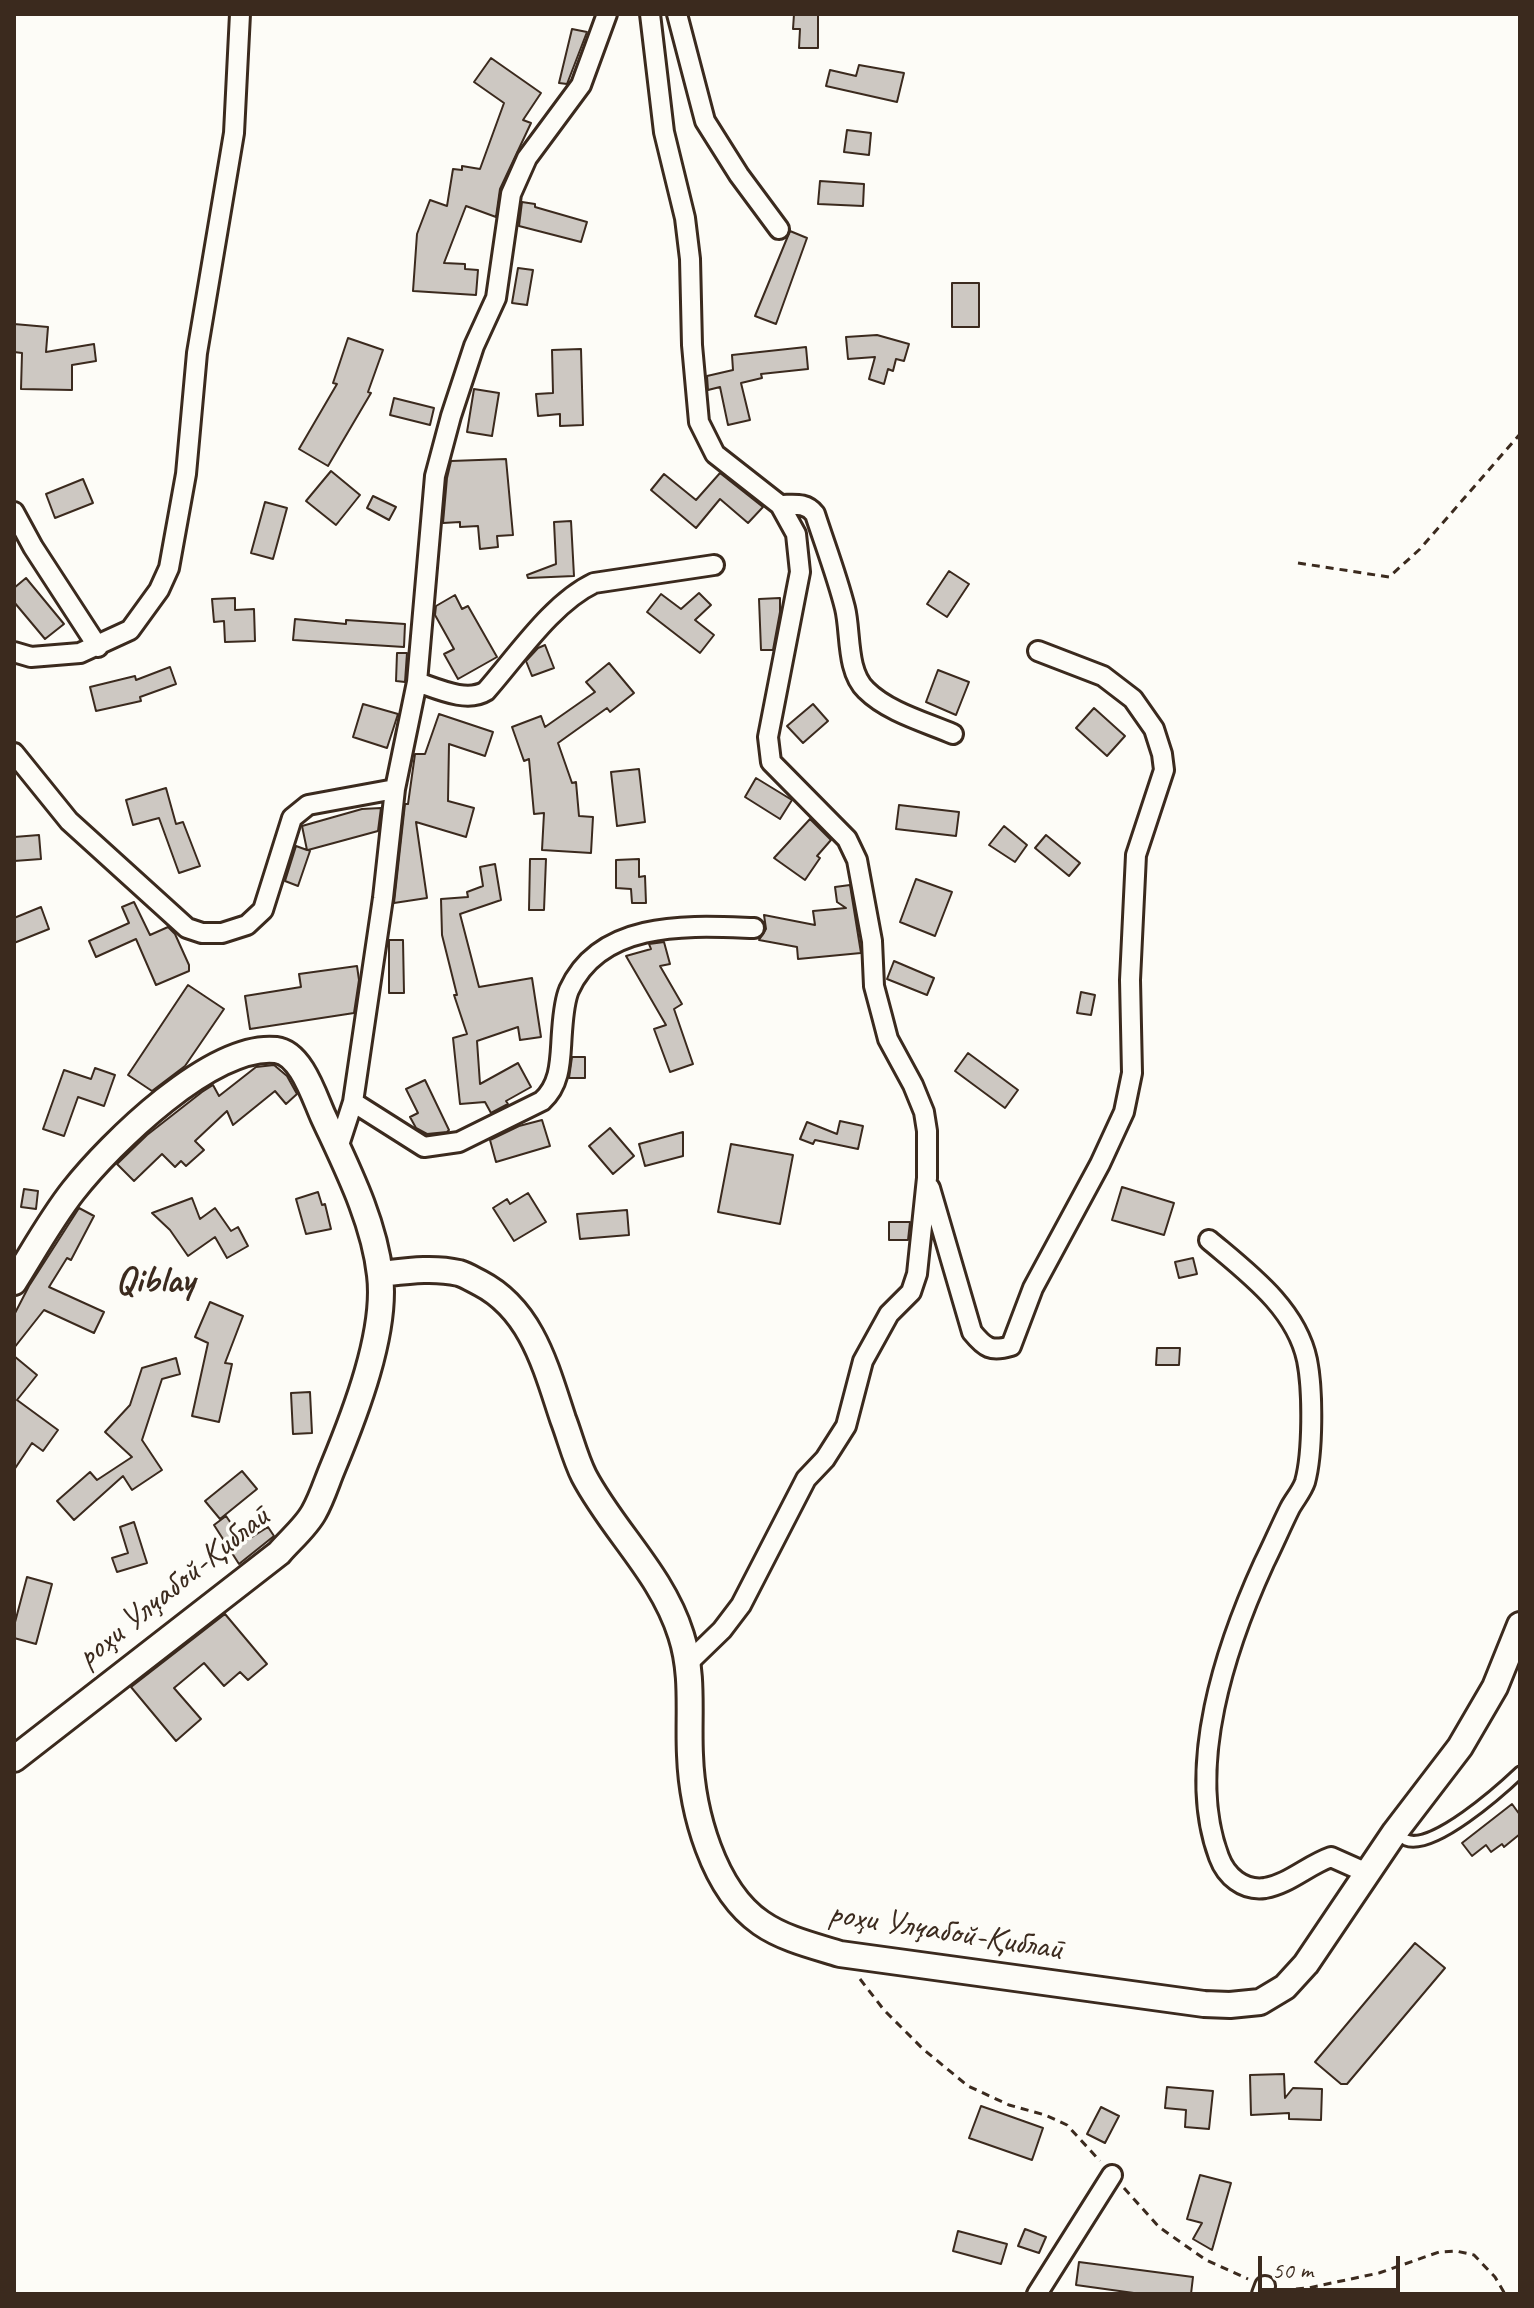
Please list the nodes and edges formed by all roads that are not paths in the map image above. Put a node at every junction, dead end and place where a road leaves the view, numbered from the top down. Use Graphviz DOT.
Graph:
graph roads {
  1 [pos="240,14"];
  2 [pos="607,14"];
  3 [pos="650,14"];
  4 [pos="677,14"];
  5 [pos="779,229"];
  6 [pos="780,505"];
  7 [pos="14,512"];
  8 [pos="714,565"];
  9 [pos="98,647"];
  10 [pos="1038,651"];
  11 [pos="14,652"];
  12 [pos="417,682"];
  13 [pos="953,734"];
  14 [pos="14,753"];
  15 [pos="395,789"];
  16 [pos="754,928"];
  17 [pos="353,1102"];
  18 [pos="338,1148"];
  19 [pos="927,1178"];
  20 [pos="1209,1240"];
  21 [pos="380,1274"];
  22 [pos="14,1282"];
  23 [pos="1520,1625"];
  24 [pos="689,1662"];
  25 [pos="14,1759"];
  26 [pos="1520,1772"];
  27 [pos="1395,1832"];
  28 [pos="1367,1873"];
  29 [pos="1112,2175"];
  30 [pos="1037,2294"];
  1 -- 9 [label="street"];
  2 -- 12 [label="street"];
  3 -- 6 [label="street"];
  4 -- 5 [label="street"];
  6 -- 13 [label="street"];
  6 -- 19 [label="street"];
  7 -- 9 [label="street"];
  8 -- 12 [label="street"];
  9 -- 11 [label="street"];
  10 -- 19 [label="street"];
  12 -- 15 [label="street"];
  14 -- 15 [label="street"];
  15 -- 17 [label="street"];
  16 -- 17 [label="street"];
  17 -- 18 [label="street"];
  18 -- 21 [label="street"];
  18 -- 22 [label="street"];
  19 -- 24 [label="street"];
  20 -- 28 [label="street"];
  21 -- 24 [label="street, роҳи Улҷабой-Қиблаӣ"];
  21 -- 25 [label="street, роҳи Улҷабой-Қиблаӣ"];
  23 -- 27 [label="street, роҳи Улҷабой-Қиблаӣ"];
  24 -- 28 [label="street, роҳи Улҷабой-Қиблаӣ"];
  26 -- 27 [label="lane"];
  27 -- 28 [label="street, роҳи Улҷабой-Қиблаӣ"];
  29 -- 30 [label="street"];
}
